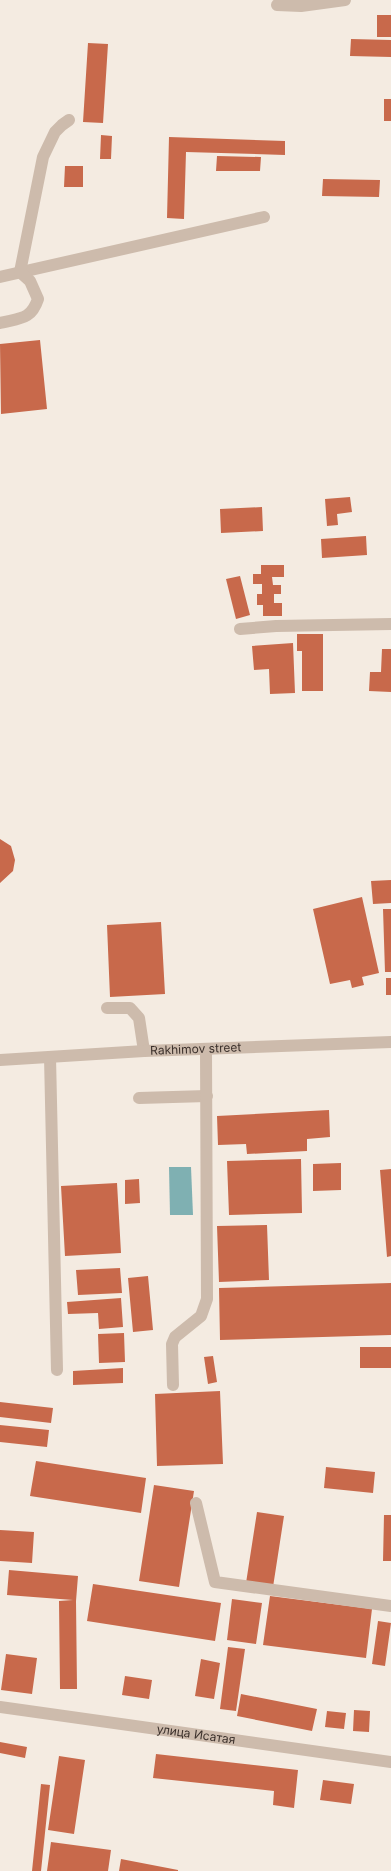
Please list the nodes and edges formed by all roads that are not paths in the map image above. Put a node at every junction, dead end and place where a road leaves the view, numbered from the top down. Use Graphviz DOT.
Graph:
graph roads {
  1 [pos="345,0"];
  2 [pos="277,5"];
  3 [pos="69,120"];
  4 [pos="264,217"];
  5 [pos="20,272"];
  6 [pos="0,277"];
  7 [pos="0,323"];
  8 [pos="391,624"];
  9 [pos="240,629"];
  10 [pos="107,1008"];
  11 [pos="391,1042"];
  12 [pos="206,1049"];
  13 [pos="144,1051"];
  14 [pos="50,1057"];
  15 [pos="0,1060"];
  16 [pos="207,1096"];
  17 [pos="140,1098"];
  18 [pos="57,1370"];
  19 [pos="173,1385"];
  20 [pos="196,1503"];
  21 [pos="391,1606"];
  22 [pos="0,1707"];
  23 [pos="391,1762"];
  1 -- 2 [label="street"];
  3 -- 5 [label="street"];
  4 -- 5 [label="street"];
  5 -- 6 [label="street"];
  5 -- 7 [label="street"];
  8 -- 9 [label="street"];
  10 -- 13 [label="street"];
  11 -- 12 [label="street, Rakhimov street"];
  12 -- 13 [label="street, Rakhimov street"];
  12 -- 16 [label="street"];
  13 -- 14 [label="street, Rakhimov street"];
  14 -- 15 [label="street, Rakhimov street"];
  14 -- 18 [label="street"];
  16 -- 17 [label="street"];
  16 -- 19 [label="street"];
  20 -- 21 [label="street"];
  22 -- 23 [label="street, улица Исатая"];
}
